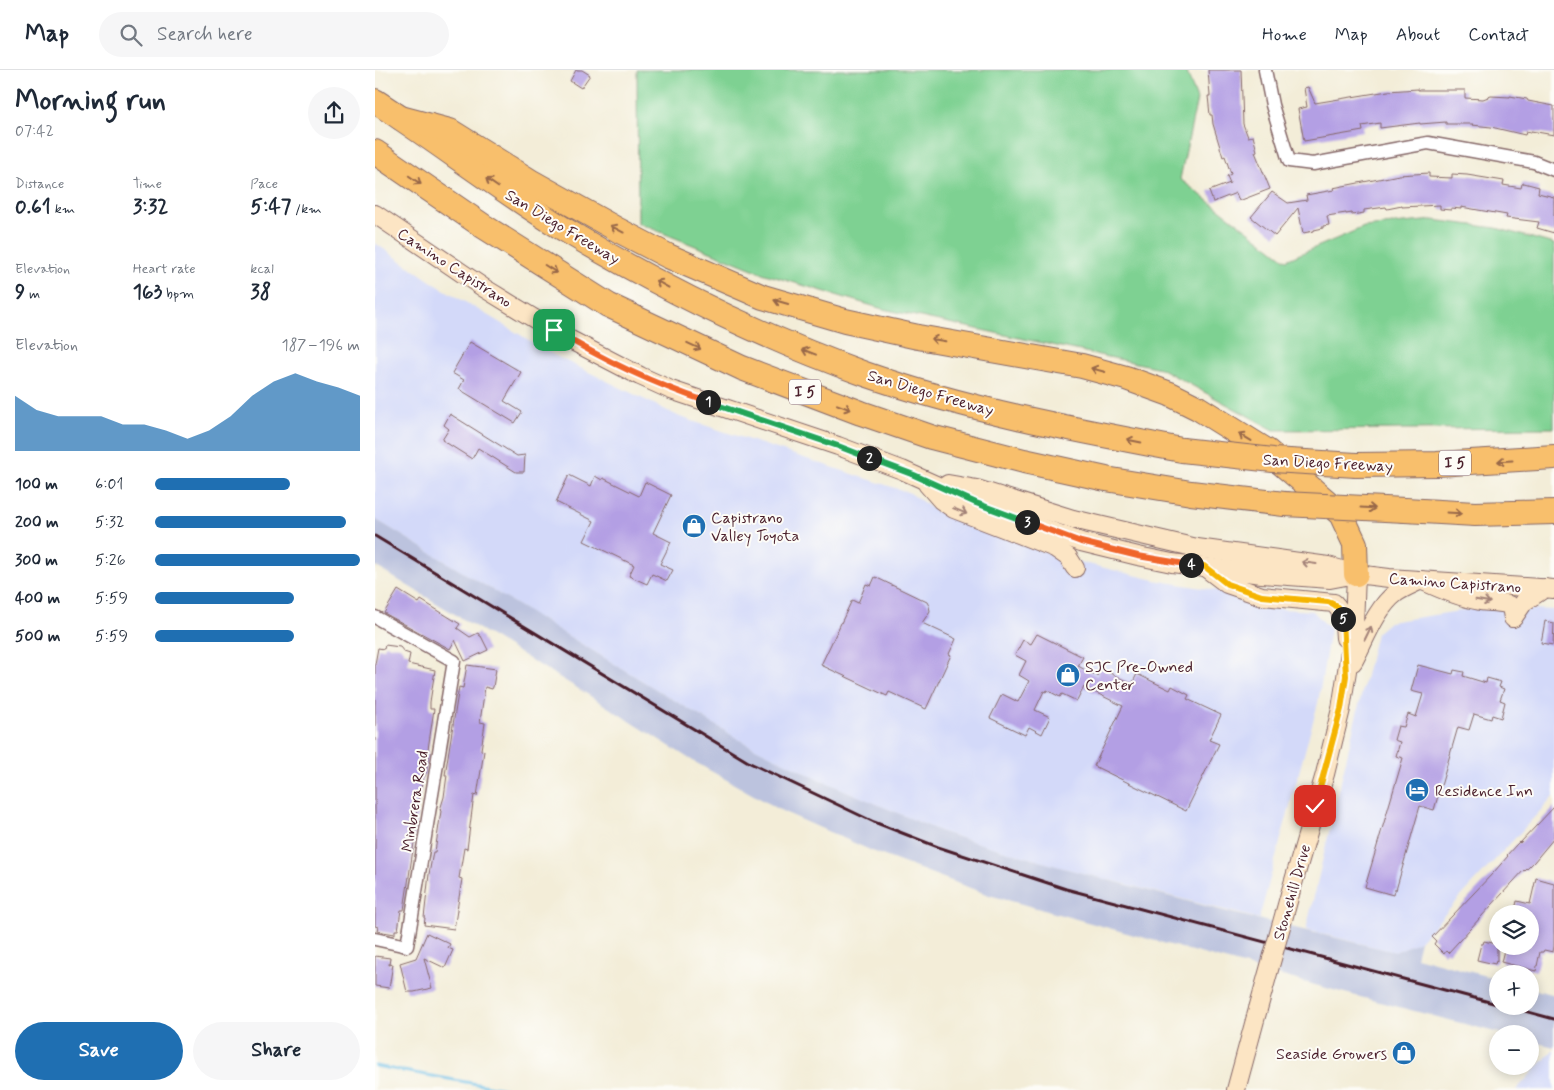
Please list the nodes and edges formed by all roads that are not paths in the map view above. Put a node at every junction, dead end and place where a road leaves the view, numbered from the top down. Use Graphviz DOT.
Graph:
graph roads {
  1 [pos="1265,70"];
  2 [pos="375,101"];
  3 [pos="401,118"];
  4 [pos="375,152"];
  5 [pos="1554,170"];
  6 [pos="375,214"];
  7 [pos="1554,457"];
  8 [pos="923,480"];
  9 [pos="957,485"];
  10 [pos="1554,512"];
  11 [pos="1081,542"];
  12 [pos="1197,548"];
  13 [pos="1204,566"];
  14 [pos="1075,568"];
  15 [pos="1356,574"];
  16 [pos="1421,580"];
  17 [pos="1550,589"];
  18 [pos="375,617"];
  19 [pos="1346,676"];
  20 [pos="375,939"];
  21 [pos="1236,1090"];
  1 -- 5 [label="street"];
  2 -- 3 [label="highway, San Diego Freeway / I 5"];
  7 -- 3 [label="highway, San Diego Freeway / I 5, one-way, bridge"];
  15 -- 3 [label="highway, one-way"];
  4 -- 10 [label="highway, I 5, one-way, bridge"];
  6 -- 8 [label="main road, Camino Capistrano"];
  8 -- 9 [label="main road, Camino Capistrano"];
  8 -- 11 [label="main road, Camino Capistrano"];
  8 -- 14 [label="main road, one-way"];
  9 -- 11 [label="main road"];
  9 -- 12 [label="main road, Camino Capistrano"];
  11 -- 12 [label="main road"];
  11 -- 13 [label="main road, Camino Capistrano"];
  15 -- 12 [label="main road, Camino Capistrano, one-way"];
  13 -- 15 [label="main road, Camino Capistrano"];
  13 -- 19 [label="main road"];
  15 -- 16 [label="main road, Camino Capistrano"];
  15 -- 19 [label="main road, Stonehill Drive"];
  16 -- 17 [label="main road, Camino Capistrano"];
  16 -- 17 [label="main road, one-way"];
  19 -- 16 [label="main road, one-way"];
  18 -- 20 [label="street, Minbrera Road"];
  19 -- 21 [label="main road, Stonehill Drive, bridge"];
}
